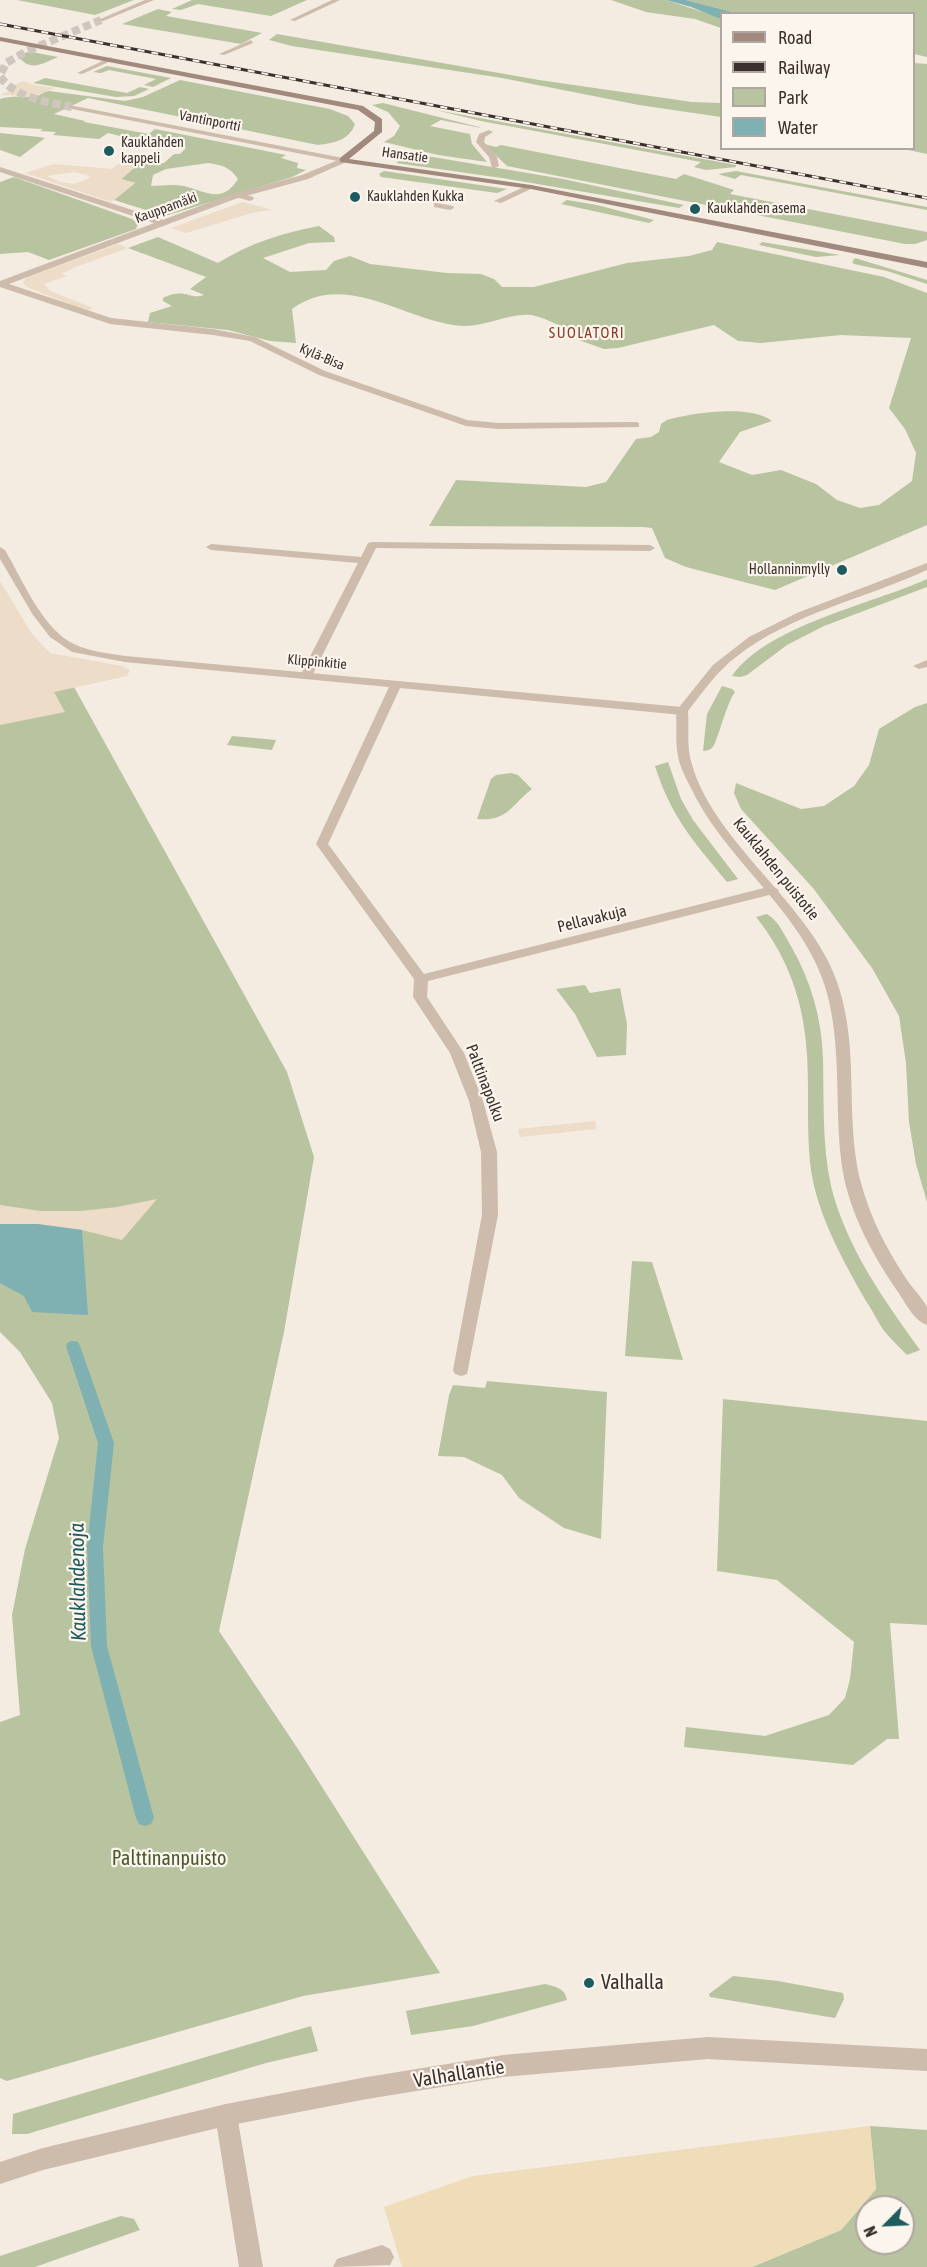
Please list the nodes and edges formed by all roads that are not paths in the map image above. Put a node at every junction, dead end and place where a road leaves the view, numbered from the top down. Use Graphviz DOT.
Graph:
graph roads {
  1 [pos="151,0"];
  2 [pos="337,0"];
  3 [pos="101,20"];
  4 [pos="293,20"];
  5 [pos="0,39"];
  6 [pos="250,42"];
  7 [pos="222,54"];
  8 [pos="111,59"];
  9 [pos="80,73"];
  10 [pos="72,107"];
  11 [pos="489,132"];
  12 [pos="343,160"];
  13 [pos="495,166"];
  14 [pos="0,169"];
  15 [pos="531,187"];
  16 [pos="239,195"];
  17 [pos="250,199"];
  18 [pos="498,201"];
  19 [pos="437,205"];
  20 [pos="450,208"];
  21 [pos="160,227"];
  22 [pos="902,261"];
  23 [pos="927,265"];
  24 [pos="927,274"];
  25 [pos="1,284"];
  26 [pos="636,425"];
  27 [pos="211,547"];
  28 [pos="650,548"];
  29 [pos="0,550"];
  30 [pos="363,560"];
  31 [pos="927,566"];
  32 [pos="306,676"];
  33 [pos="396,685"];
  34 [pos="682,711"];
  35 [pos="772,890"];
  36 [pos="421,979"];
  37 [pos="927,1319"];
  38 [pos="461,1370"];
  39 [pos="927,2060"];
  40 [pos="226,2115"];
  41 [pos="0,2174"];
  42 [pos="382,2257"];
  43 [pos="251,2267"];
  44 [pos="345,2267"];
  1 -- 3 [label="street"];
  2 -- 4 [label="street"];
  5 -- 8 [label="main road, Hansatie"];
  6 -- 7 [label="street"];
  8 -- 9 [label="street"];
  8 -- 12 [label="main road, Hansatie"];
  10 -- 12 [label="street, Vantinportti"];
  11 -- 13 [label="street"];
  12 -- 15 [label="main road, Hansatie"];
  12 -- 16 [label="street, Kauppamäki"];
  14 -- 21 [label="street"];
  15 -- 18 [label="street"];
  15 -- 22 [label="main road, Hansatie"];
  16 -- 17 [label="street"];
  16 -- 21 [label="street, Kauppamäki"];
  19 -- 20 [label="street"];
  21 -- 25 [label="street, Kauppamäki"];
  22 -- 23 [label="main road, Hansatie"];
  22 -- 24 [label="main road, Hansatie"];
  25 -- 26 [label="street, Kylä-Bisa"];
  27 -- 30 [label="street"];
  28 -- 30 [label="street"];
  29 -- 32 [label="street, Klippinkitie"];
  30 -- 32 [label="street"];
  31 -- 34 [label="street"];
  32 -- 33 [label="street, Klippinkitie"];
  33 -- 34 [label="street, Klippinkitie"];
  33 -- 36 [label="street, Palttinapolku"];
  34 -- 35 [label="street, Kauklahden puistotie"];
  35 -- 36 [label="street, Pellavakuja"];
  35 -- 37 [label="street, Kauklahden puistotie"];
  36 -- 38 [label="street, Palttinapolku"];
  39 -- 40 [label="street, Valhallantie"];
  40 -- 41 [label="street, Valhallantie"];
  40 -- 43 [label="street"];
  42 -- 44 [label="street"];
}
